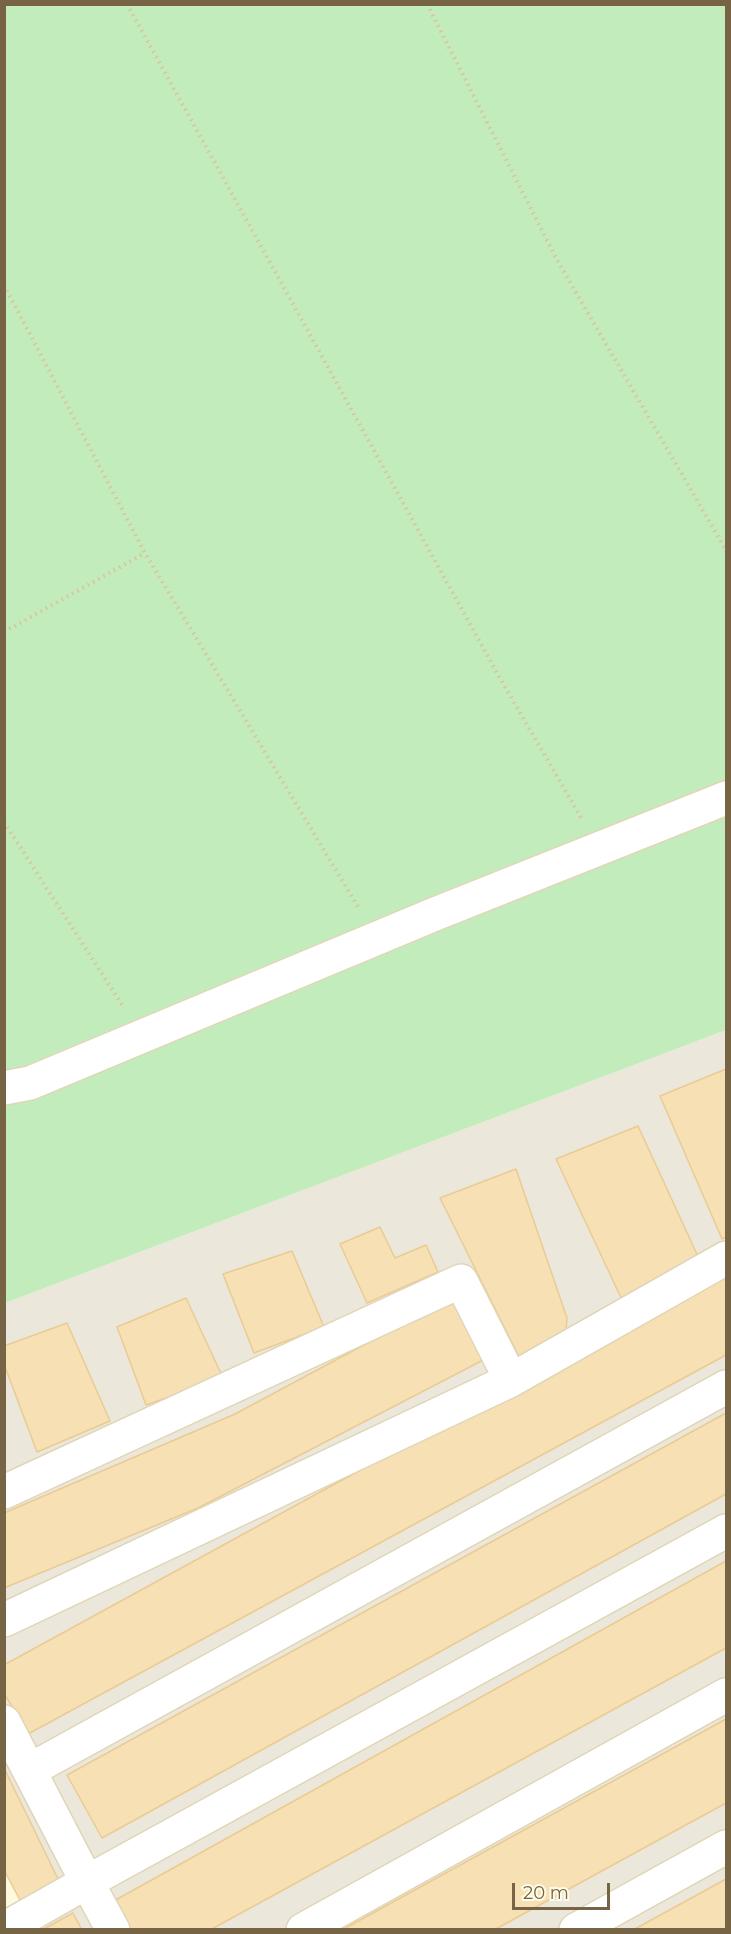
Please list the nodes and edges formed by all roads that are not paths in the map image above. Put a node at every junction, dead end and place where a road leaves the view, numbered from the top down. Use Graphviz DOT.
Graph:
graph roads {
  1 [pos="726,798"];
  2 [pos="4,1088"];
  3 [pos="726,1258"];
  4 [pos="511,1380"];
  5 [pos="726,1388"];
  6 [pos="4,1492"];
  7 [pos="726,1531"];
  8 [pos="4,1620"];
  9 [pos="726,1695"];
  10 [pos="4,1722"];
  11 [pos="30,1770"];
  12 [pos="726,1846"];
  13 [pos="87,1882"];
  14 [pos="4,1929"];
  15 [pos="112,1929"];
  16 [pos="303,1929"];
  17 [pos="576,1929"];
  1 -- 2 [label="lane"];
  3 -- 4 [label="lane"];
  4 -- 6 [label="lane"];
  4 -- 8 [label="lane"];
  5 -- 11 [label="lane"];
  7 -- 13 [label="lane"];
  9 -- 16 [label="lane"];
  10 -- 11 [label="lane"];
  11 -- 13 [label="lane"];
  12 -- 17 [label="lane"];
  13 -- 14 [label="lane"];
  13 -- 15 [label="lane"];
}
